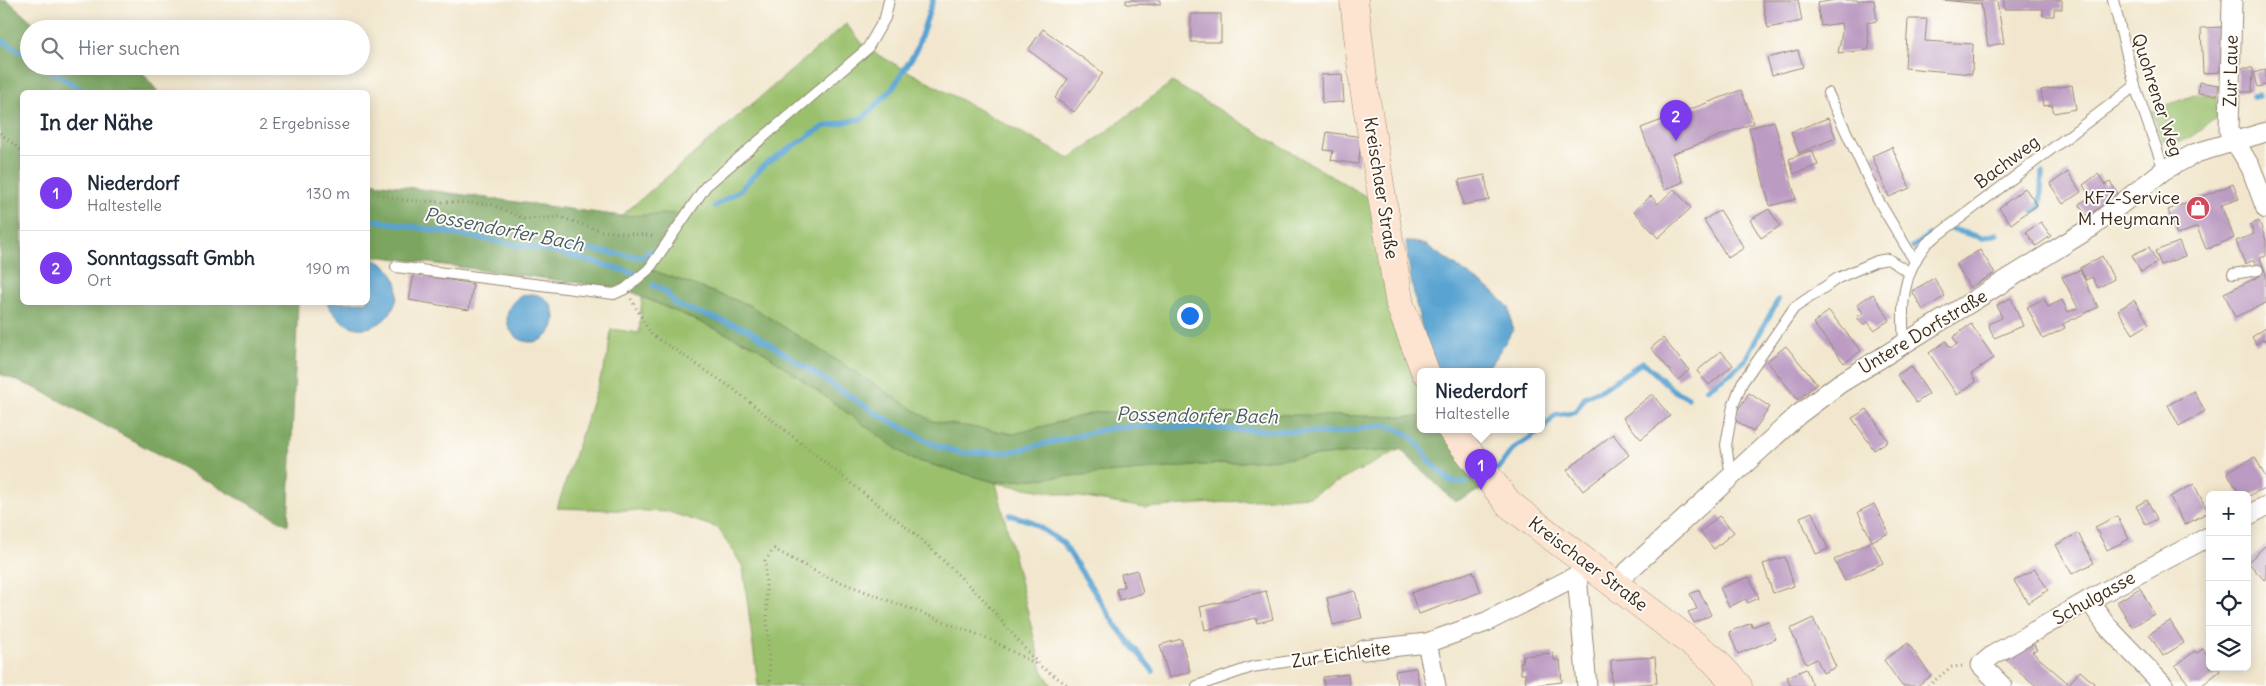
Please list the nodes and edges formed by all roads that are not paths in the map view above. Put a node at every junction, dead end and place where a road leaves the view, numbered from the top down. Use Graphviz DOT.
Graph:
graph roads {
  1 [pos="889,0"];
  2 [pos="1354,0"];
  3 [pos="2113,0"];
  4 [pos="2232,0"];
  5 [pos="2135,86"];
  6 [pos="1828,93"];
  7 [pos="2266,132"];
  8 [pos="2234,141"];
  9 [pos="2164,170"];
  10 [pos="2266,209"];
  11 [pos="1914,260"];
  12 [pos="396,267"];
  13 [pos="2262,268"];
  14 [pos="1910,273"];
  15 [pos="2233,274"];
  16 [pos="1904,342"];
  17 [pos="1424,368"];
  18 [pos="1454,433"];
  19 [pos="1731,476"];
  20 [pos="2266,506"];
  21 [pos="2251,514"];
  22 [pos="2206,538"];
  23 [pos="1585,572"];
  24 [pos="1614,584"];
  25 [pos="2089,600"];
  26 [pos="1428,643"];
  27 [pos="1364,650"];
  28 [pos="1197,686"];
  29 [pos="1436,686"];
  30 [pos="1587,686"];
  31 [pos="1738,686"];
  32 [pos="2002,686"];
  33 [pos="2164,686"];
  1 -- 12 [label="lane"];
  2 -- 17 [label="main road, Kreischaer Straße"];
  3 -- 5 [label="lane, Quohrener Weg"];
  4 -- 8 [label="street, Zur Laue"];
  5 -- 9 [label="lane, Quohrener Weg"];
  5 -- 11 [label="lane, Bachweg"];
  6 -- 11 [label="lane"];
  7 -- 8 [label="street, Untere Dorfstraße"];
  8 -- 9 [label="street, Untere Dorfstraße"];
  8 -- 10 [label="street"];
  9 -- 16 [label="street, Untere Dorfstraße"];
  11 -- 14 [label="lane, Bachweg"];
  13 -- 15 [label="lane"];
  14 -- 16 [label="lane, Bachweg"];
  14 -- 19 [label="lane"];
  16 -- 19 [label="street, Untere Dorfstraße"];
  18 -- 23 [label="main road, Kreischaer Straße"];
  19 -- 24 [label="street, Untere Dorfstraße"];
  20 -- 21 [label="street"];
  22 -- 25 [label="street, Schulgasse"];
  23 -- 24 [label="main road, Kreischaer Straße"];
  23 -- 26 [label="street, Zur Eichleite"];
  23 -- 30 [label="street"];
  24 -- 31 [label="main road, Kreischaer Straße"];
  25 -- 32 [label="street, Schulgasse"];
  25 -- 33 [label="street"];
  26 -- 27 [label="street, Zur Eichleite"];
  26 -- 29 [label="street"];
  27 -- 28 [label="lane, Zur Eichleite"];
}
